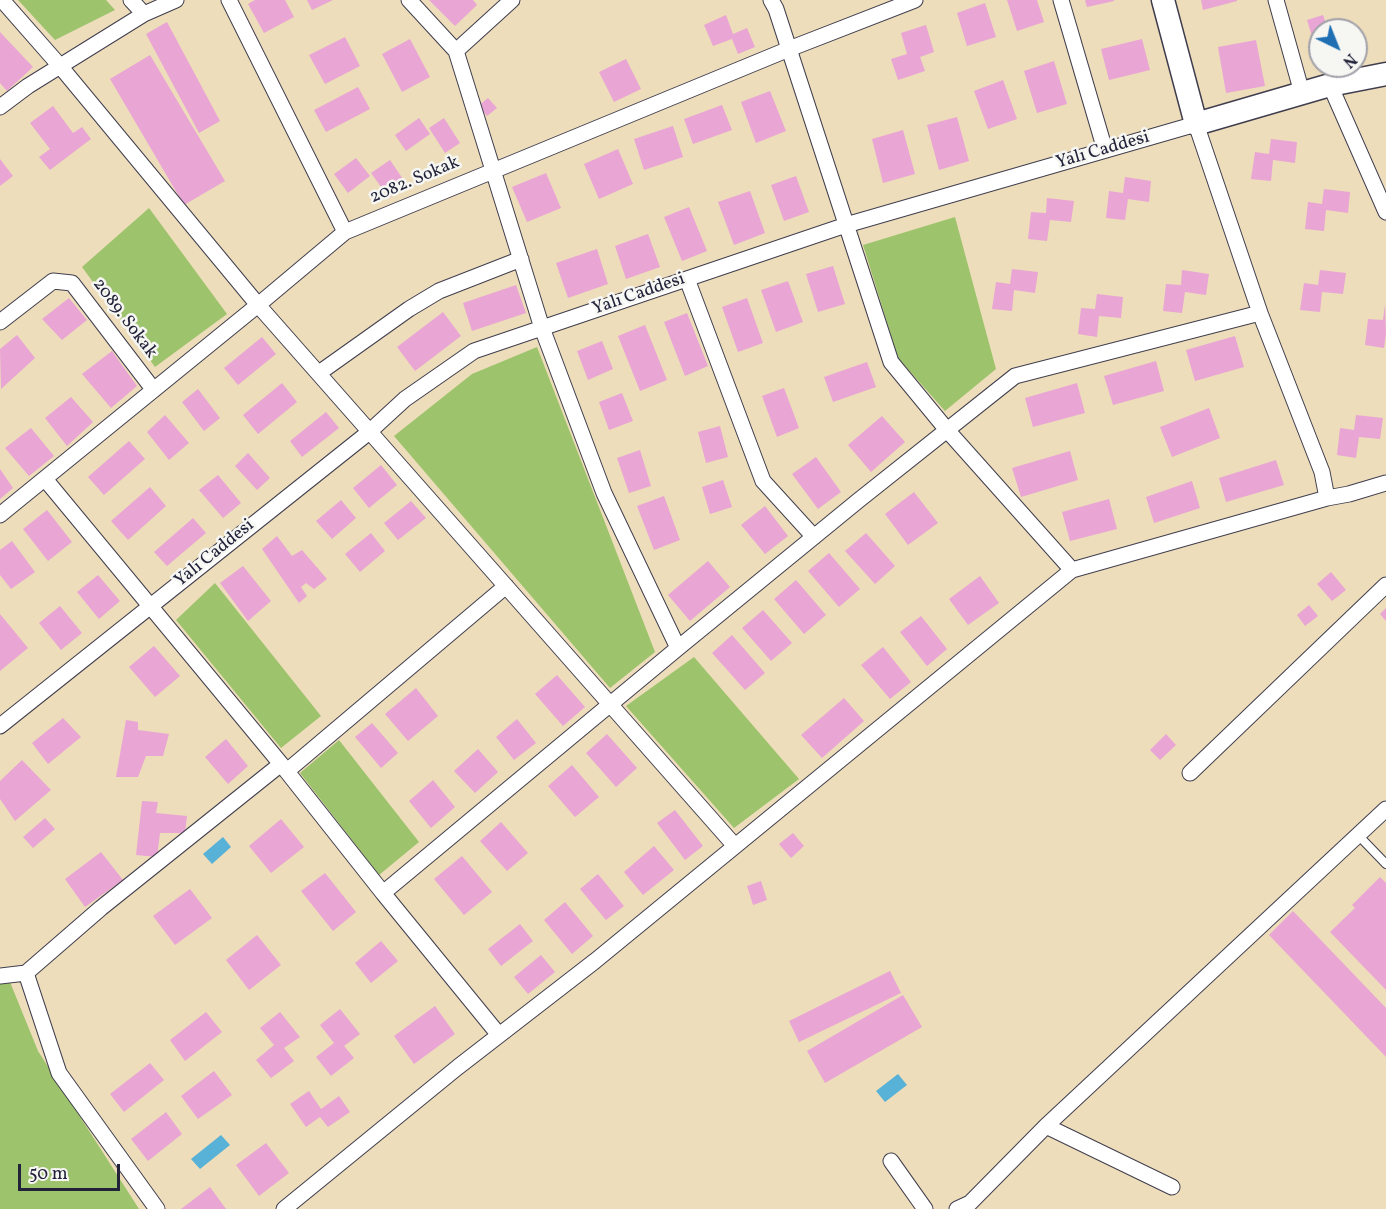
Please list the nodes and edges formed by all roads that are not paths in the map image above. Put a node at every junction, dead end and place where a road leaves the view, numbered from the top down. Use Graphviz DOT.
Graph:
graph roads {
  1 [pos="2,0"];
  2 [pos="131,0"];
  3 [pos="176,0"];
  4 [pos="229,0"];
  5 [pos="409,0"];
  6 [pos="512,0"];
  7 [pos="771,0"];
  8 [pos="915,0"];
  9 [pos="1061,0"];
  10 [pos="1162,0"];
  11 [pos="1276,0"];
  12 [pos="144,14"];
  13 [pos="789,49"];
  14 [pos="456,51"];
  15 [pos="60,66"];
  16 [pos="1386,74"];
  17 [pos="1330,85"];
  18 [pos="1302,93"];
  19 [pos="0,107"];
  20 [pos="1196,124"];
  21 [pos="1105,150"];
  22 [pos="492,170"];
  23 [pos="1386,212"];
  24 [pos="846,225"];
  25 [pos="345,232"];
  26 [pos="521,259"];
  27 [pos="687,279"];
  28 [pos="258,305"];
  29 [pos="1260,313"];
  30 [pos="0,322"];
  31 [pos="542,328"];
  32 [pos="319,373"];
  33 [pos="153,389"];
  34 [pos="947,430"];
  35 [pos="368,433"];
  36 [pos="45,479"];
  37 [pos="1386,483"];
  38 [pos="1327,498"];
  39 [pos="0,515"];
  40 [pos="814,537"];
  41 [pos="1072,570"];
  42 [pos="1386,585"];
  43 [pos="506,586"];
  44 [pos="150,606"];
  45 [pos="678,648"];
  46 [pos="609,705"];
  47 [pos="0,726"];
  48 [pos="284,768"];
  49 [pos="1190,773"];
  50 [pos="1386,809"];
  51 [pos="1358,835"];
  52 [pos="735,846"];
  53 [pos="1386,864"];
  54 [pos="383,893"];
  55 [pos="26,973"];
  56 [pos="0,976"];
  57 [pos="499,1035"];
  58 [pos="1046,1126"];
  59 [pos="891,1161"];
  60 [pos="1172,1187"];
  61 [pos="158,1209"];
  62 [pos="284,1209"];
  63 [pos="925,1209"];
  64 [pos="957,1209"];
  1 -- 15 [label="street"];
  2 -- 12 [label="street"];
  3 -- 12 [label="street"];
  4 -- 25 [label="street"];
  5 -- 14 [label="street"];
  6 -- 14 [label="street"];
  7 -- 13 [label="street"];
  8 -- 13 [label="street, 2082. Sokak"];
  9 -- 21 [label="street"];
  10 -- 20 [label="street"];
  11 -- 18 [label="street"];
  12 -- 15 [label="street"];
  13 -- 22 [label="street, 2082. Sokak"];
  13 -- 24 [label="street"];
  14 -- 22 [label="street"];
  15 -- 19 [label="street"];
  15 -- 28 [label="street"];
  16 -- 17 [label="street, Yalı Caddesi"];
  17 -- 18 [label="street, Yalı Caddesi"];
  17 -- 23 [label="street"];
  18 -- 20 [label="street, Yalı Caddesi"];
  20 -- 21 [label="street, Yalı Caddesi"];
  20 -- 29 [label="street"];
  21 -- 24 [label="street, Yalı Caddesi"];
  22 -- 25 [label="street, 2082. Sokak"];
  22 -- 26 [label="street"];
  24 -- 27 [label="street, Yalı Caddesi"];
  24 -- 34 [label="street"];
  25 -- 28 [label="street, 2082. Sokak"];
  26 -- 31 [label="street"];
  26 -- 32 [label="street"];
  27 -- 31 [label="street, Yalı Caddesi"];
  27 -- 40 [label="street"];
  28 -- 32 [label="street"];
  28 -- 33 [label="street, 2082. Sokak"];
  29 -- 34 [label="street"];
  29 -- 38 [label="street"];
  30 -- 33 [label="street, 2089. Sokak"];
  31 -- 35 [label="street, Yalı Caddesi"];
  31 -- 45 [label="street"];
  32 -- 35 [label="street"];
  33 -- 36 [label="street, 2082. Sokak"];
  34 -- 40 [label="street"];
  34 -- 41 [label="street"];
  35 -- 43 [label="street"];
  35 -- 44 [label="street, Yalı Caddesi"];
  36 -- 39 [label="street, 2082. Sokak"];
  36 -- 44 [label="street"];
  37 -- 38 [label="street"];
  38 -- 41 [label="street"];
  40 -- 45 [label="street"];
  41 -- 52 [label="street"];
  42 -- 49 [label="street"];
  43 -- 46 [label="street"];
  43 -- 48 [label="street"];
  44 -- 47 [label="street, Yalı Caddesi"];
  44 -- 48 [label="street"];
  45 -- 46 [label="street"];
  46 -- 52 [label="street"];
  46 -- 54 [label="street"];
  48 -- 54 [label="street"];
  48 -- 55 [label="street"];
  50 -- 51 [label="street"];
  51 -- 53 [label="lane"];
  51 -- 58 [label="street"];
  52 -- 57 [label="street"];
  54 -- 57 [label="street"];
  55 -- 56 [label="street"];
  55 -- 61 [label="street"];
  57 -- 62 [label="street"];
  58 -- 60 [label="street"];
  58 -- 64 [label="street"];
  59 -- 63 [label="street"];
}
